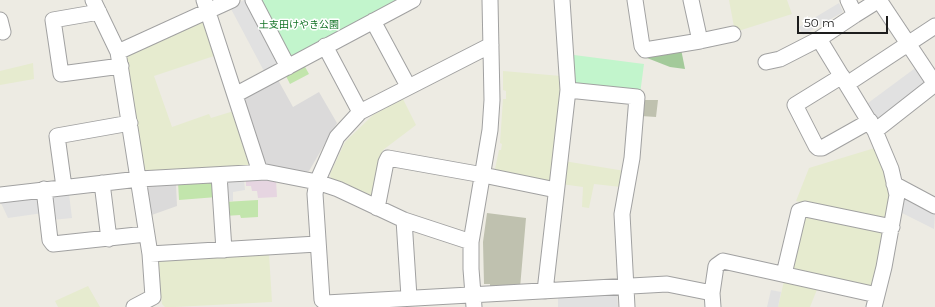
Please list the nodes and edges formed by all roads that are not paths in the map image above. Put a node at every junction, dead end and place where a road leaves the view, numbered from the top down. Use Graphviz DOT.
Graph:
graph roads {
  1 [pos="232,0"];
  2 [pos="253,0"];
  3 [pos="413,0"];
  4 [pos="490,0"];
  5 [pos="562,0"];
  6 [pos="635,0"];
  7 [pos="691,0"];
  8 [pos="848,0"];
  9 [pos="99,4"];
  10 [pos="206,6"];
  11 [pos="855,15"];
  12 [pos="373,21"];
  13 [pos="935,26"];
  14 [pos="733,34"];
  15 [pos="819,39"];
  16 [pos="700,41"];
  17 [pos="908,44"];
  18 [pos="491,45"];
  19 [pos="325,46"];
  20 [pos="119,59"];
  21 [pos="766,62"];
  22 [pos="288,67"];
  23 [pos="845,80"];
  24 [pos="935,84"];
  25 [pos="408,86"];
  26 [pos="568,90"];
  27 [pos="235,95"];
  28 [pos="360,112"];
  29 [pos="130,123"];
  30 [pos="872,126"];
  31 [pos="260,172"];
  32 [pos="219,175"];
  33 [pos="483,175"];
  34 [pos="139,179"];
  35 [pos="317,182"];
  36 [pos="102,183"];
  37 [pos="894,184"];
  38 [pos="64,187"];
  39 [pos="44,189"];
  40 [pos="556,190"];
  41 [pos="0,195"];
  42 [pos="935,206"];
  43 [pos="377,208"];
  44 [pos="404,220"];
  45 [pos="892,227"];
  46 [pos="146,234"];
  47 [pos="109,239"];
  48 [pos="471,242"];
  49 [pos="317,244"];
  50 [pos="224,250"];
  51 [pos="150,254"];
  52 [pos="784,274"];
  53 [pos="626,288"];
  54 [pos="545,291"];
  55 [pos="409,297"];
  56 [pos="474,300"];
  57 [pos="712,300"];
  58 [pos="875,301"];
  59 [pos="134,307"];
  60 [pos="627,307"];
  1 -- 10 [label="street"];
  2 -- 22 [label="street"];
  3 -- 12 [label="street"];
  4 -- 18 [label="street"];
  5 -- 26 [label="street"];
  6 -- 16 [label="street"];
  7 -- 16 [label="street"];
  8 -- 11 [label="street"];
  9 -- 20 [label="street"];
  9 -- 20 [label="street"];
  10 -- 20 [label="street"];
  10 -- 27 [label="street"];
  11 -- 15 [label="street"];
  11 -- 17 [label="street"];
  12 -- 19 [label="street"];
  12 -- 25 [label="street"];
  13 -- 17 [label="street"];
  14 -- 16 [label="street"];
  15 -- 21 [label="street"];
  15 -- 23 [label="street"];
  17 -- 23 [label="street"];
  17 -- 24 [label="street"];
  18 -- 25 [label="street"];
  18 -- 33 [label="street"];
  19 -- 22 [label="street"];
  19 -- 28 [label="street"];
  20 -- 29 [label="street"];
  22 -- 27 [label="street"];
  23 -- 30 [label="street"];
  23 -- 30 [label="street"];
  24 -- 30 [label="street"];
  25 -- 28 [label="street"];
  26 -- 40 [label="street"];
  26 -- 53 [label="street"];
  27 -- 31 [label="street"];
  28 -- 35 [label="street"];
  29 -- 34 [label="street"];
  29 -- 38 [label="street"];
  30 -- 37 [label="street"];
  31 -- 32 [label="street"];
  31 -- 35 [label="street"];
  32 -- 34 [label="street"];
  32 -- 50 [label="street"];
  33 -- 40 [label="street"];
  33 -- 43 [label="street"];
  33 -- 48 [label="street"];
  34 -- 36 [label="street"];
  34 -- 46 [label="street"];
  35 -- 43 [label="street"];
  35 -- 49 [label="street"];
  36 -- 38 [label="street"];
  36 -- 47 [label="street"];
  37 -- 42 [label="street"];
  37 -- 45 [label="street"];
  38 -- 39 [label="street"];
  39 -- 41 [label="street"];
  39 -- 47 [label="street"];
  40 -- 54 [label="street"];
  43 -- 44 [label="street"];
  44 -- 48 [label="street"];
  44 -- 55 [label="street"];
  45 -- 52 [label="street"];
  45 -- 58 [label="street"];
  46 -- 47 [label="street"];
  46 -- 51 [label="street"];
  48 -- 56 [label="street"];
  49 -- 50 [label="street"];
  49 -- 55 [label="street"];
  50 -- 51 [label="street"];
  51 -- 59 [label="street"];
  52 -- 57 [label="street"];
  52 -- 58 [label="street"];
  53 -- 54 [label="street"];
  53 -- 57 [label="street"];
  53 -- 60 [label="street"];
  54 -- 56 [label="street"];
  55 -- 56 [label="street"];
}
